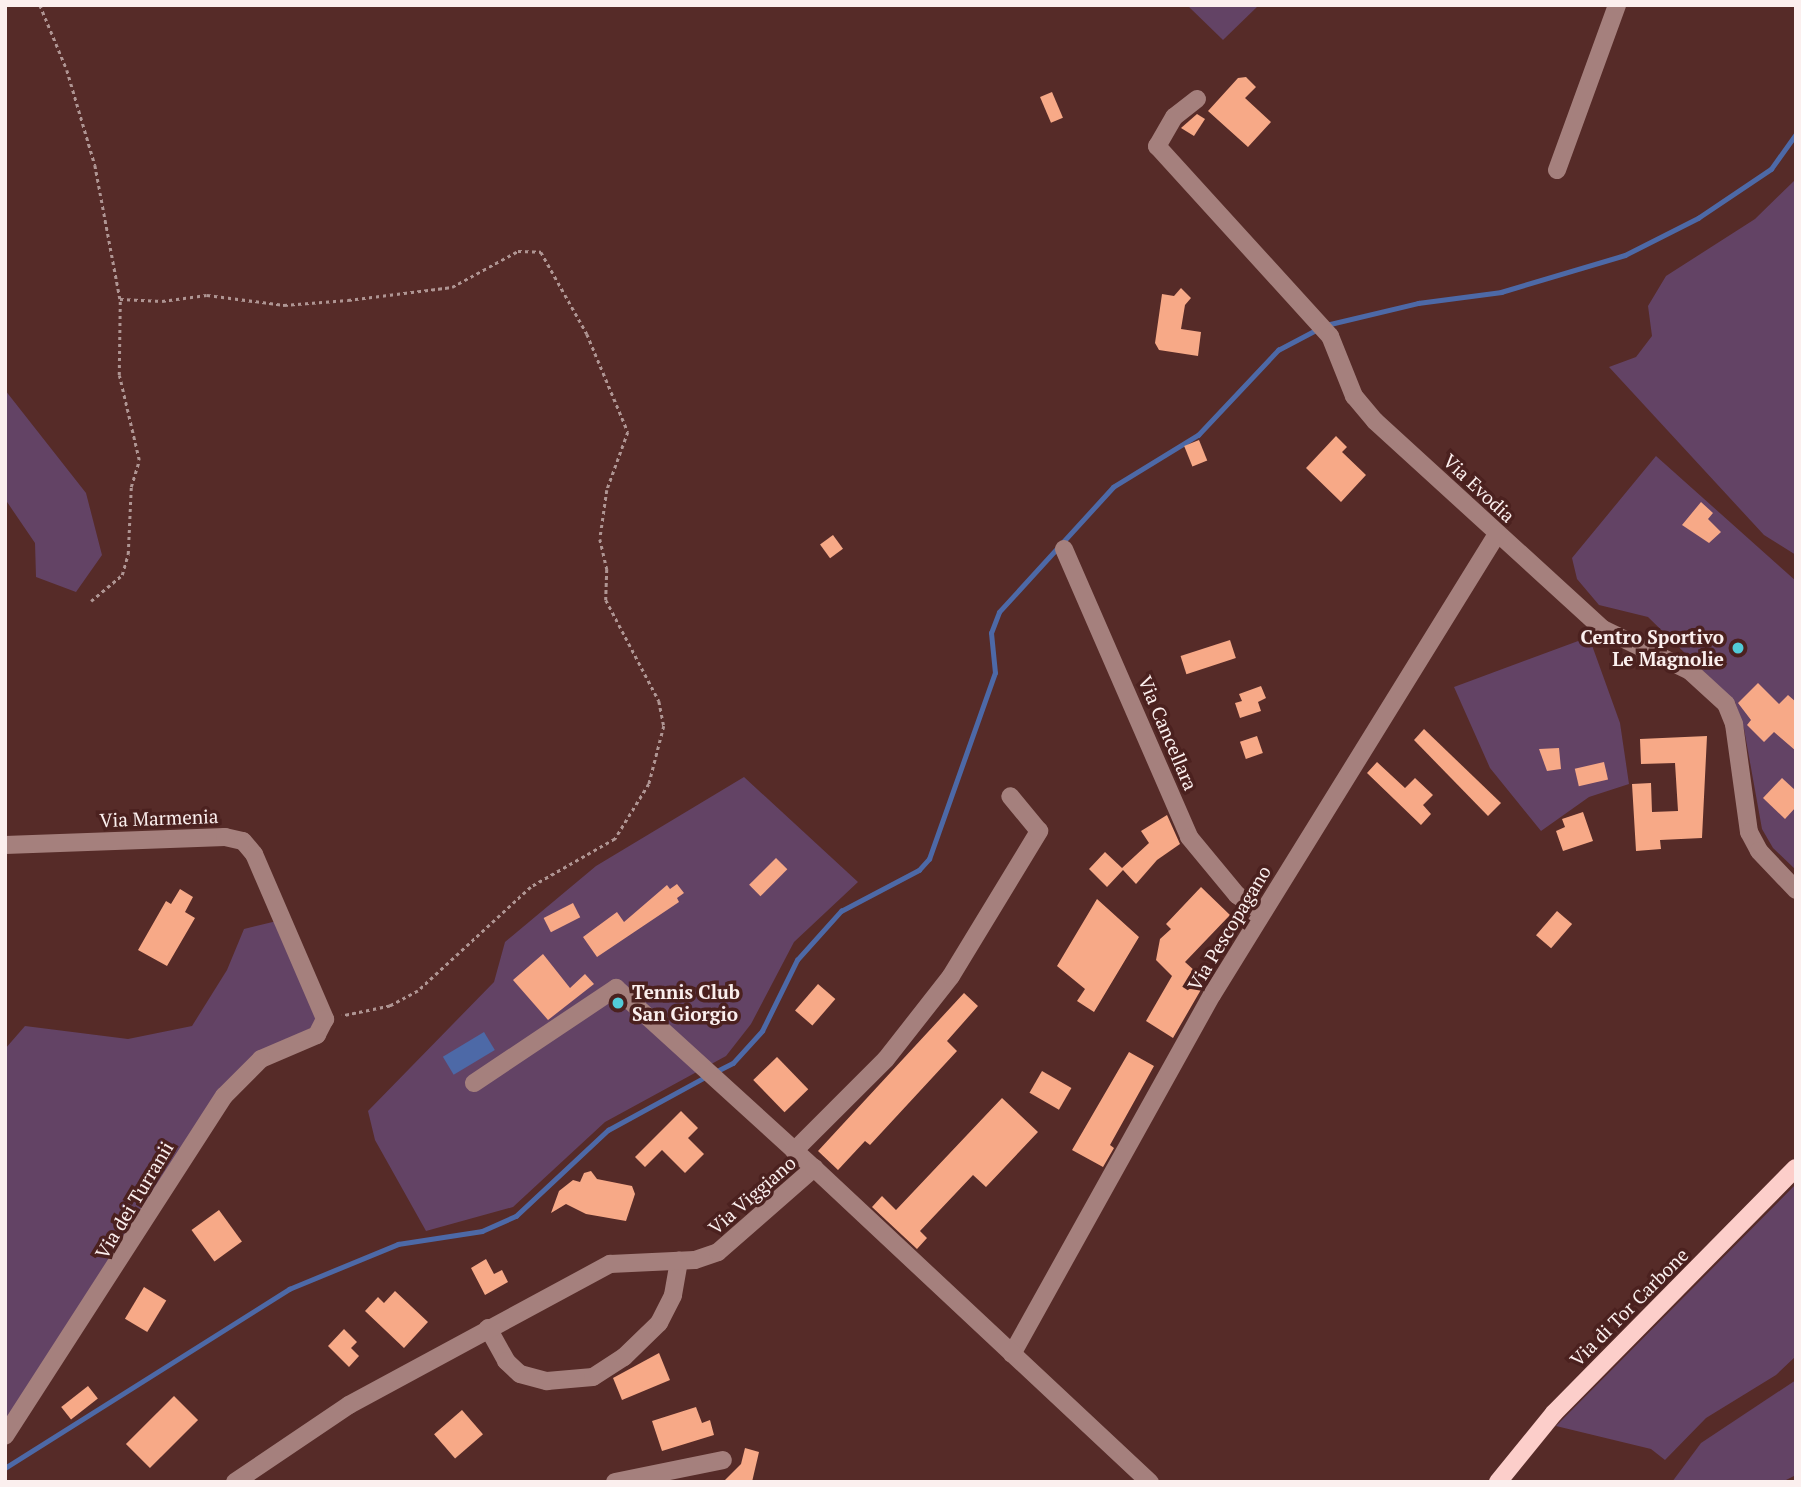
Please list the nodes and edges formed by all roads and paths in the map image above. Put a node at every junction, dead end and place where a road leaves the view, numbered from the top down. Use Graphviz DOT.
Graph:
graph roads {
  1 [pos="40,5"];
  2 [pos="1617,5"];
  3 [pos="1197,99"];
  4 [pos="1557,170"];
  5 [pos="120,299"];
  6 [pos="1497,534"];
  7 [pos="1064,549"];
  8 [pos="91,601"];
  9 [pos="1010,796"];
  10 [pos="5,845"];
  11 [pos="1796,890"];
  12 [pos="1262,912"];
  13 [pos="325,1019"];
  14 [pos="474,1083"];
  15 [pos="794,1151"];
  16 [pos="814,1168"];
  17 [pos="1796,1168"];
  18 [pos="679,1261"];
  19 [pos="488,1328"];
  20 [pos="1012,1354"];
  21 [pos="5,1436"];
  22 [pos="723,1460"];
  23 [pos="235,1482"];
  24 [pos="615,1482"];
  25 [pos="1150,1482"];
  26 [pos="1498,1482"];
  1 -- 5 [label="path"];
  2 -- 4 [label="street"];
  3 -- 6 [label="street, Via Evodia"];
  5 -- 8 [label="path"];
  5 -- 13 [label="path"];
  6 -- 11 [label="street, Via Evodia"];
  6 -- 12 [label="street, Via Pescopagano"];
  7 -- 12 [label="street, Via Cancellara"];
  9 -- 15 [label="street"];
  10 -- 13 [label="street, Via Marmenia"];
  12 -- 20 [label="street, Via Pescopagano"];
  13 -- 21 [label="street, Via dei Turranii"];
  14 -- 15 [label="street"];
  15 -- 16 [label="street"];
  16 -- 18 [label="street, Via Viggiano"];
  16 -- 20 [label="street, Via Viggiano"];
  17 -- 26 [label="main road, Via di Tor Carbone"];
  18 -- 19 [label="street, Via Viggiano"];
  18 -- 19 [label="street"];
  19 -- 23 [label="street, Via Viggiano"];
  20 -- 25 [label="street, Via Viggiano"];
  22 -- 24 [label="street"];
}
